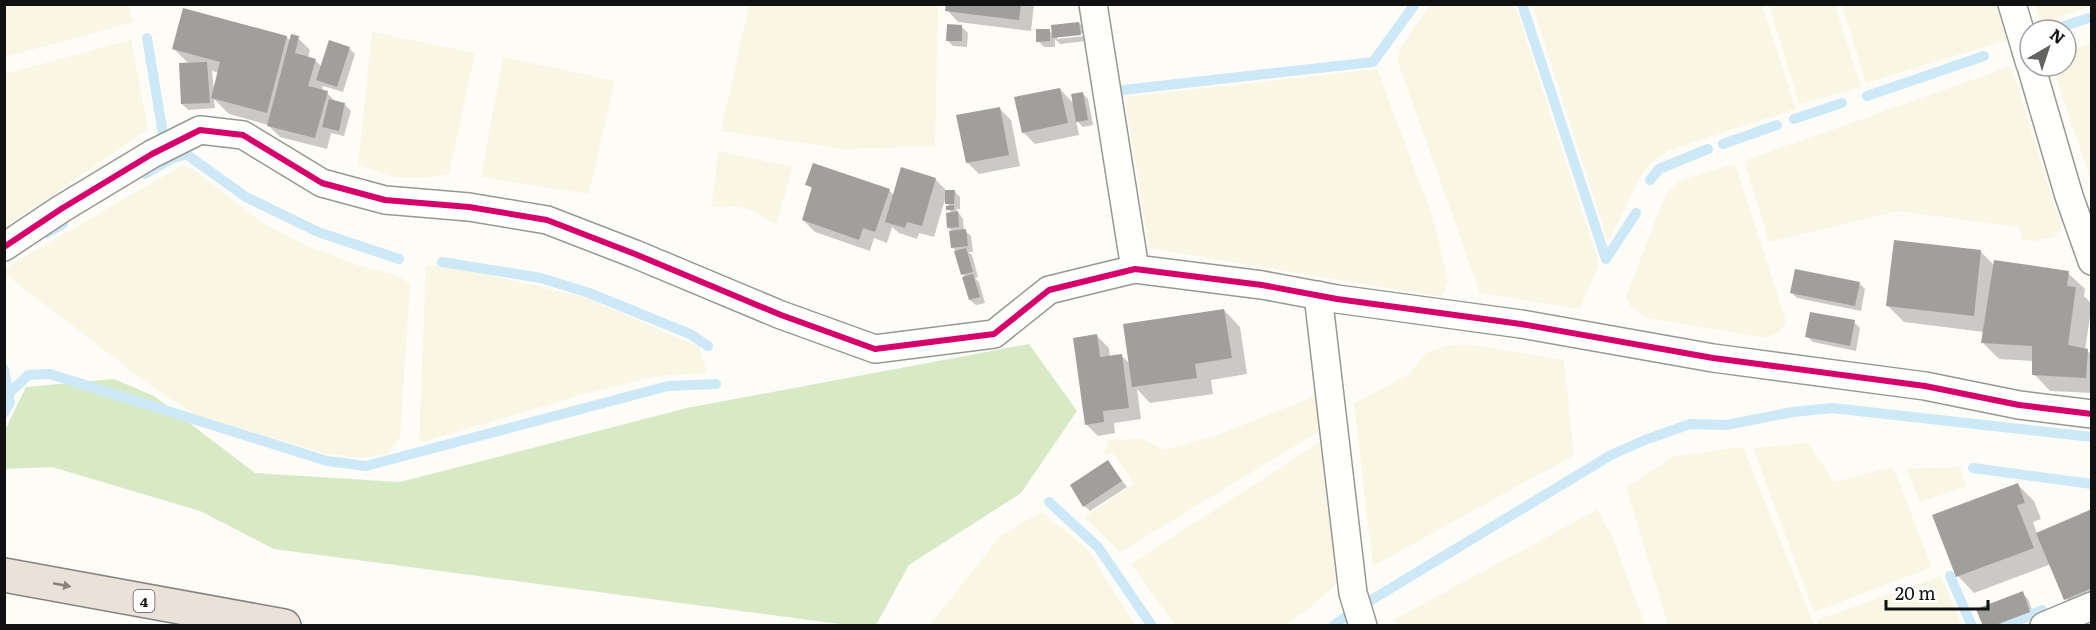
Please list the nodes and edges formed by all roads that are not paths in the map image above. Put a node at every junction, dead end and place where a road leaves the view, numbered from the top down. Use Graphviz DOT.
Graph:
graph roads {
  1 [pos="1093,4"];
  2 [pos="2012,4"];
  3 [pos="2018,24"];
  4 [pos="2034,78"];
  5 [pos="4,247"];
  6 [pos="2091,261"];
  7 [pos="1135,269"];
  8 [pos="1318,295"];
  9 [pos="2091,414"];
  10 [pos="4,575"];
  11 [pos="2091,606"];
  12 [pos="284,626"];
  13 [pos="1363,626"];
  14 [pos="2044,626"];
  1 -- 7 [label="street"];
  2 -- 3 [label="street"];
  4 -- 6 [label="street"];
  5 -- 7 [label="street"];
  7 -- 8 [label="street"];
  8 -- 9 [label="street"];
  8 -- 13 [label="street"];
  10 -- 12 [label="highway, 4, one-way"];
  11 -- 14 [label="street"];
}
